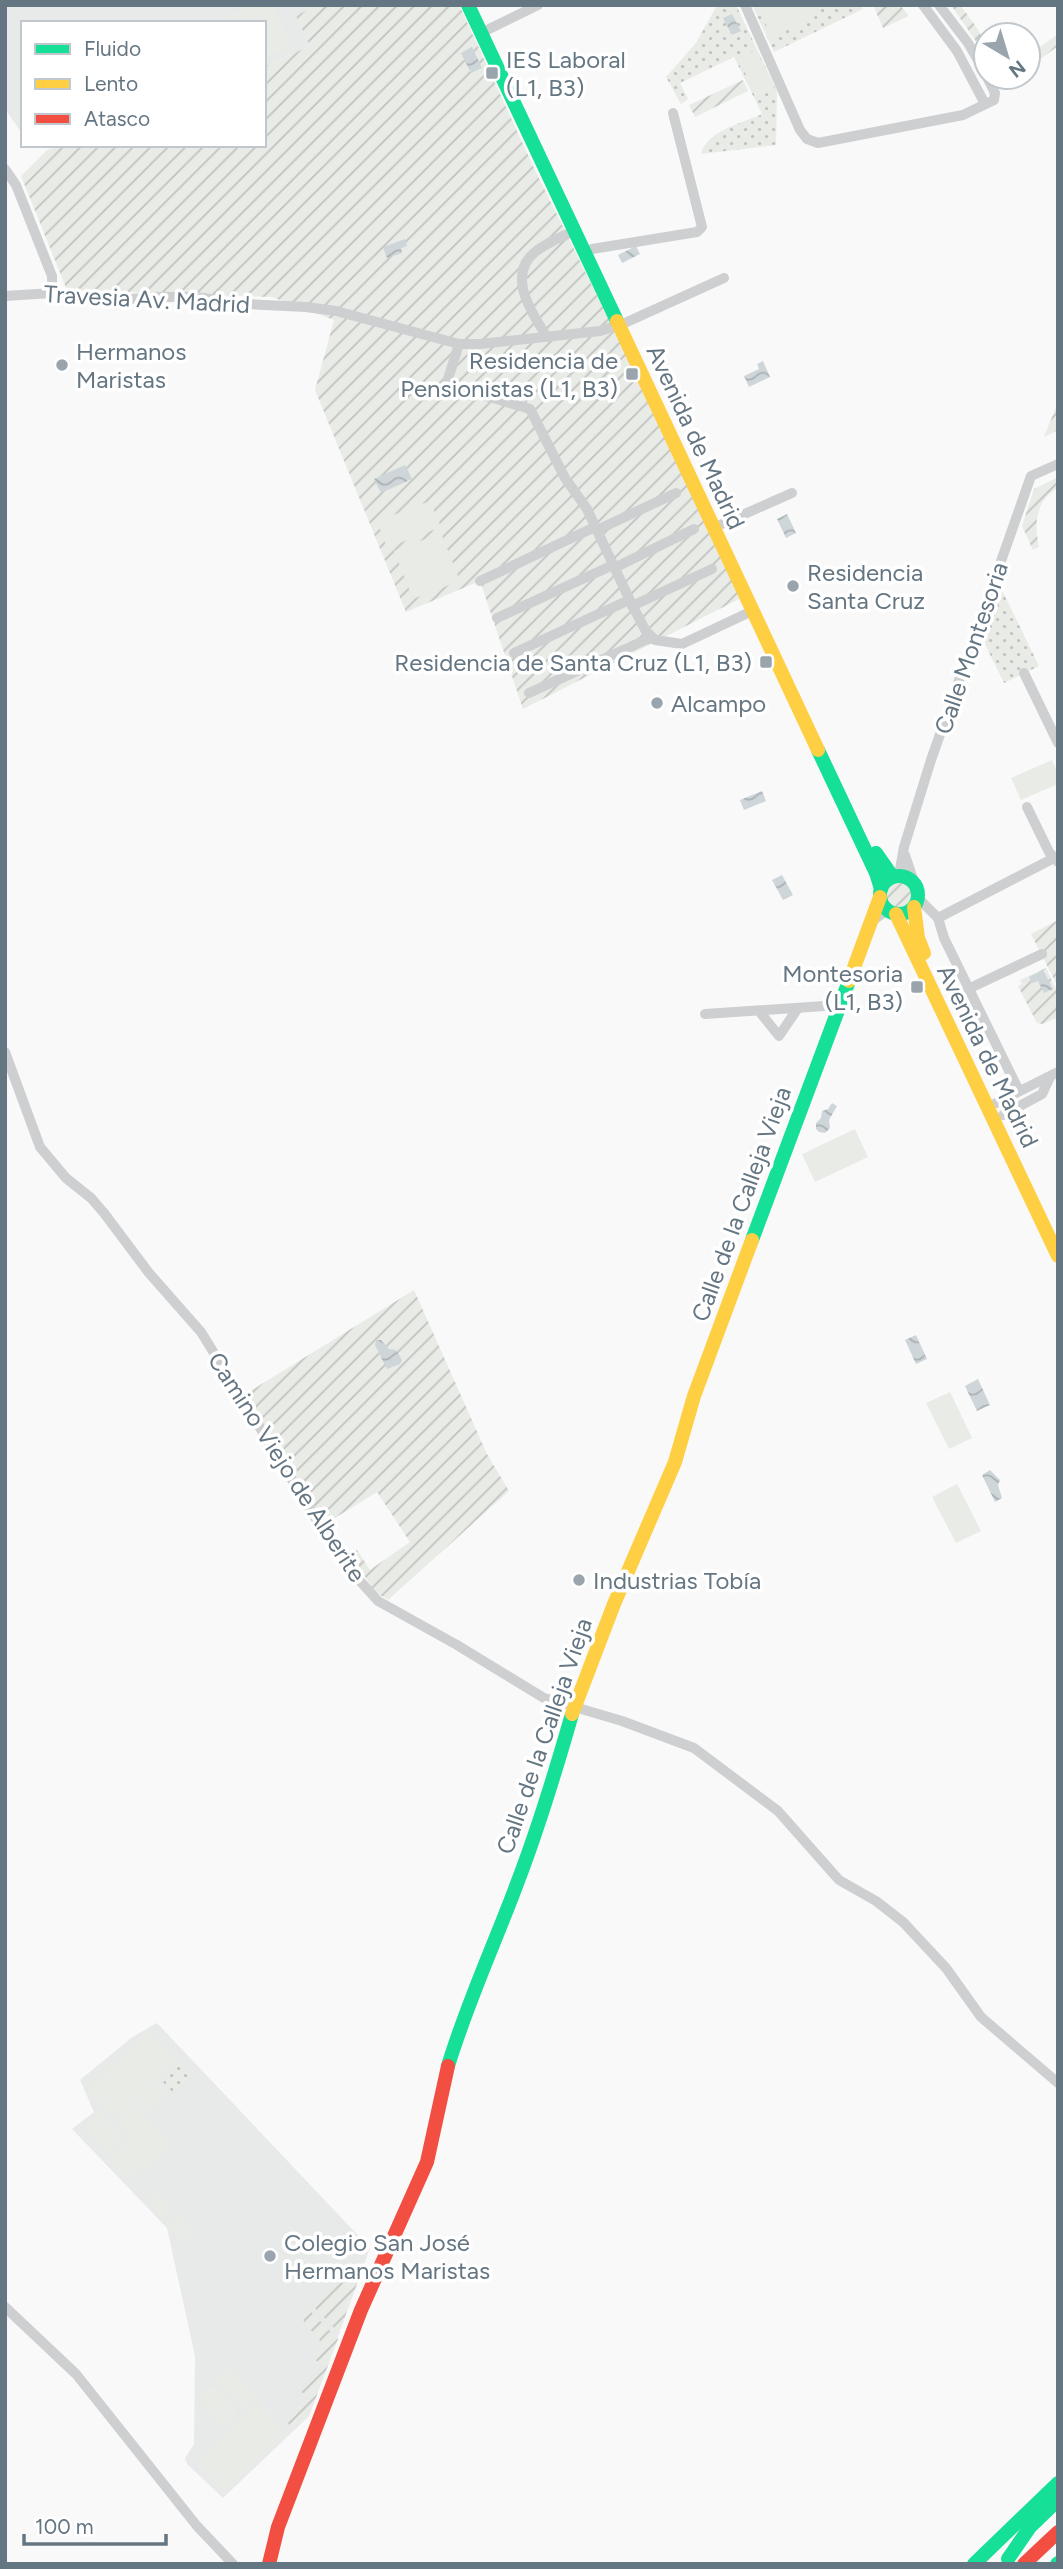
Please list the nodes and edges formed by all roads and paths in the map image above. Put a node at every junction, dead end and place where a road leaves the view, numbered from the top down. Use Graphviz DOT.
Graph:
graph roads {
  1 [pos="468,5"];
  2 [pos="478,5"];
  3 [pos="538,5"];
  4 [pos="745,5"];
  5 [pos="923,5"];
  6 [pos="939,5"];
  7 [pos="489,29"];
  8 [pos="972,50"];
  9 [pos="994,91"];
  10 [pos="985,104"];
  11 [pos="673,113"];
  12 [pos="5,169"];
  13 [pos="574,231"];
  14 [pos="592,249"];
  15 [pos="724,278"];
  16 [pos="52,293"];
  17 [pos="5,296"];
  18 [pos="622,323"];
  19 [pos="547,337"];
  20 [pos="459,344"];
  21 [pos="1058,464"];
  22 [pos="676,493"];
  23 [pos="792,493"];
  24 [pos="722,524"];
  25 [pos="596,529"];
  26 [pos="694,530"];
  27 [pos="614,566"];
  28 [pos="712,569"];
  29 [pos="480,581"];
  30 [pos="631,603"];
  31 [pos="752,611"];
  32 [pos="497,618"];
  33 [pos="652,637"];
  34 [pos="514,653"];
  35 [pos="1024,673"];
  36 [pos="529,693"];
  37 [pos="1058,743"];
  38 [pos="1027,807"];
  39 [pos="904,847"];
  40 [pos="874,849"];
  41 [pos="1057,860"];
  42 [pos="896,876"];
  43 [pos="914,882"];
  44 [pos="886,902"];
  45 [pos="916,903"];
  46 [pos="938,918"];
  47 [pos="1042,954"];
  48 [pos="968,989"];
  49 [pos="839,1006"];
  50 [pos="798,1008"];
  51 [pos="759,1011"];
  52 [pos="705,1014"];
  53 [pos="5,1052"];
  54 [pos="1054,1074"];
  55 [pos="1019,1091"];
  56 [pos="1000,1109"];
  57 [pos="1058,1233"];
  58 [pos="1058,1256"];
  59 [pos="574,1706"];
  60 [pos="1058,2083"];
  61 [pos="5,2307"];
  62 [pos="1058,2483"];
  63 [pos="1058,2500"];
  64 [pos="1058,2512"];
  65 [pos="1058,2532"];
  66 [pos="1005,2561"];
  67 [pos="233,2564"];
  68 [pos="269,2564"];
  69 [pos="974,2564"];
  70 [pos="1024,2564"];
  1 -- 13 [label="main road, Avenida de Madrid"];
  2 -- 7 [label="main road, Avenida de Madrid"];
  3 -- 7 [label="street"];
  4 -- 10 [label="street"];
  5 -- 10 [label="street"];
  6 -- 8 [label="street"];
  7 -- 14 [label="main road, Avenida de Madrid"];
  9 -- 10 [label="street"];
  11 -- 14 [label="street"];
  12 -- 16 [label="street"];
  13 -- 18 [label="main road, Avenida de Madrid"];
  13 -- 19 [label="street"];
  14 -- 18 [label="main road, Avenida de Madrid"];
  15 -- 18 [label="street, Travesia Av. Madrid"];
  16 -- 17 [label="street, Travesia Av. Madrid"];
  16 -- 20 [label="street, Travesia Av. Madrid"];
  18 -- 19 [label="street, Travesia Av. Madrid"];
  18 -- 24 [label="main road, Avenida de Madrid"];
  18 -- 31 [label="main road, Avenida de Madrid"];
  19 -- 20 [label="street, Travesia Av. Madrid"];
  20 -- 25 [label="street"];
  21 -- 39 [label="street, Calle Montesoria"];
  22 -- 25 [label="street"];
  23 -- 24 [label="street"];
  24 -- 40 [label="main road, Avenida de Madrid"];
  25 -- 27 [label="street"];
  25 -- 29 [label="street"];
  26 -- 27 [label="street"];
  27 -- 30 [label="street"];
  27 -- 32 [label="street"];
  28 -- 30 [label="street"];
  30 -- 33 [label="street"];
  30 -- 34 [label="street"];
  31 -- 33 [label="street"];
  31 -- 44 [label="main road, Avenida de Madrid"];
  33 -- 36 [label="street"];
  35 -- 37 [label="street"];
  38 -- 41 [label="street"];
  39 -- 40 [label="street"];
  39 -- 42 [label="street, Calle Montesoria"];
  39 -- 43 [label="street"];
  40 -- 42 [label="main road, Avenida de Madrid"];
  41 -- 46 [label="street"];
  42 -- 43 [label="main road"];
  42 -- 44 [label="main road"];
  43 -- 45 [label="main road, Avenida de Madrid"];
  44 -- 45 [label="main road"];
  44 -- 49 [label="main road, Calle de la Calleja Vieja"];
  44 -- 58 [label="main road, Avenida de Madrid"];
  45 -- 46 [label="street"];
  45 -- 56 [label="main road, Avenida de Madrid"];
  46 -- 48 [label="street"];
  47 -- 48 [label="street"];
  48 -- 55 [label="street"];
  49 -- 50 [label="street"];
  49 -- 59 [label="main road, Calle de la Calleja Vieja"];
  50 -- 51 [label="street"];
  50 -- 51 [label="street"];
  51 -- 52 [label="street"];
  53 -- 59 [label="street, Camino Viejo de Alberite"];
  54 -- 55 [label="street"];
  54 -- 56 [label="street"];
  55 -- 56 [label="street"];
  56 -- 57 [label="main road, Avenida de Madrid"];
  59 -- 60 [label="street, Camino Viejo de Alberite"];
  59 -- 68 [label="main road, Calle de la Calleja Vieja"];
  61 -- 67 [label="street"];
  62 -- 69 [label="main road"];
  63 -- 66 [label="main road"];
  64 -- 66 [label="main road"];
  65 -- 70 [label="main road"];
}
